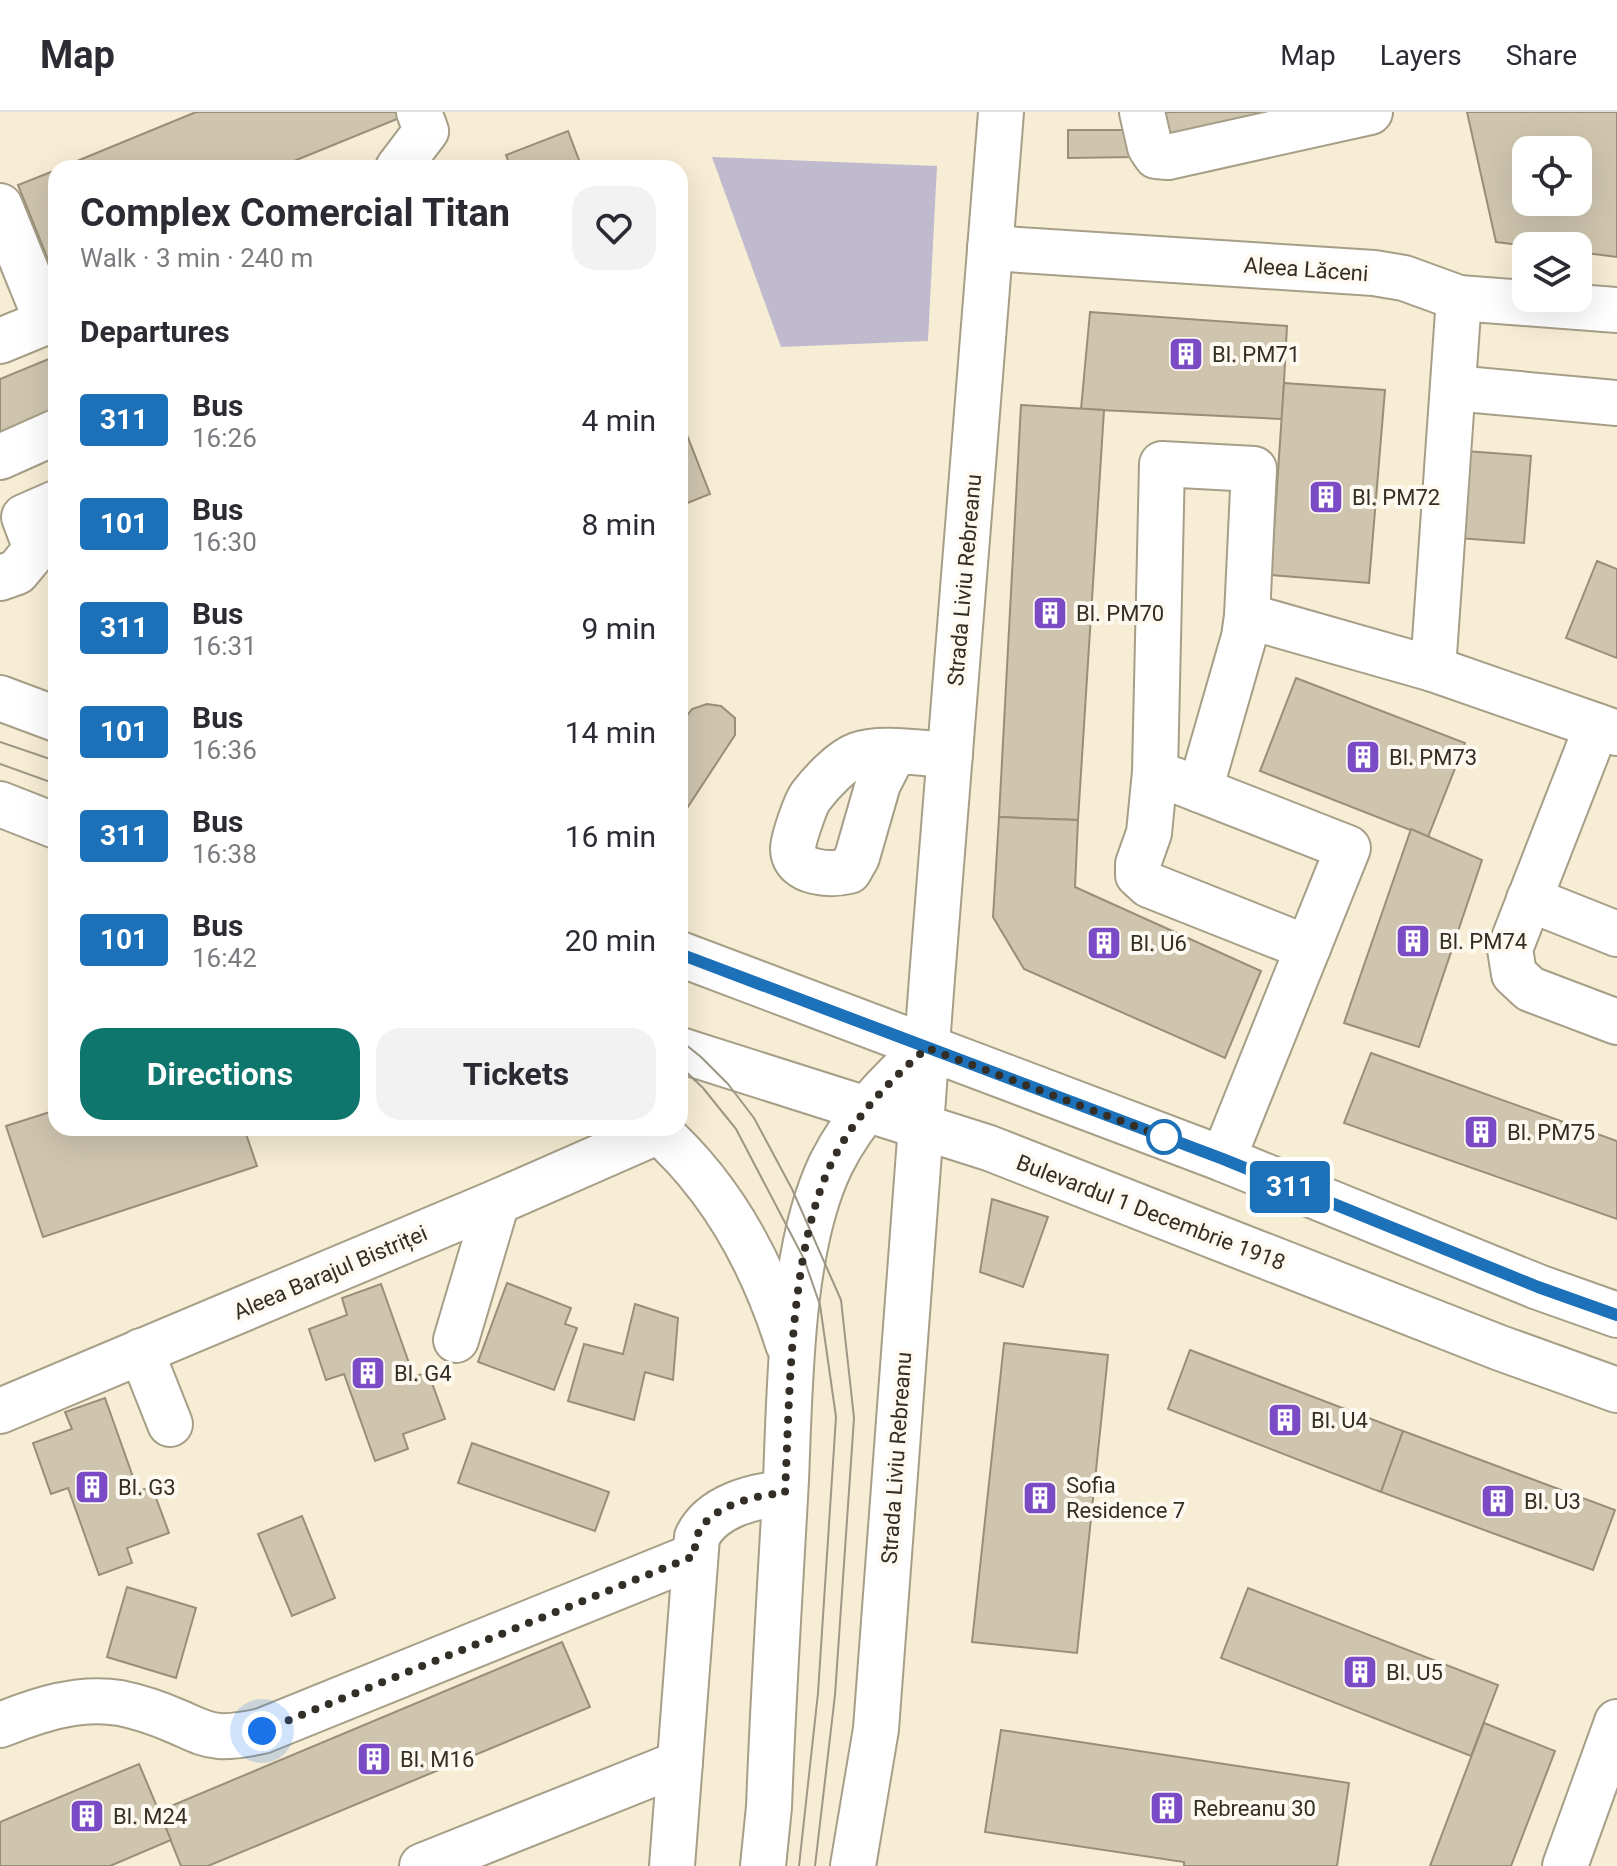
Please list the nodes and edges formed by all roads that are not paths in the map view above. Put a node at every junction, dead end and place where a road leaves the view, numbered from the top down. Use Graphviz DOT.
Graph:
graph roads {
  1 [pos="419,112"];
  2 [pos="1001,112"];
  3 [pos="1142,112"];
  4 [pos="1370,112"];
  5 [pos="404,160"];
  6 [pos="0,206"];
  7 [pos="990,248"];
  8 [pos="1459,298"];
  9 [pos="1617,310"];
  10 [pos="48,313"];
  11 [pos="48,321"];
  12 [pos="0,341"];
  13 [pos="1453,388"];
  14 [pos="1617,403"];
  15 [pos="48,436"];
  16 [pos="0,457"];
  17 [pos="48,506"];
  18 [pos="0,578"];
  19 [pos="1247,616"];
  20 [pos="1433,669"];
  21 [pos="0,698"];
  22 [pos="48,716"];
  23 [pos="1607,729"];
  24 [pos="894,753"];
  25 [pos="950,755"];
  26 [pos="1155,772"];
  27 [pos="1200,790"];
  28 [pos="0,804"];
  29 [pos="48,823"];
  30 [pos="1529,899"];
  31 [pos="1617,934"];
  32 [pos="1308,948"];
  33 [pos="688,957"];
  34 [pos="1617,1022"];
  35 [pos="927,1048"];
  36 [pos="688,1053"];
  37 [pos="866,1109"];
  38 [pos="921,1126"];
  39 [pos="644,1136"];
  40 [pos="663,1136"];
  41 [pos="1223,1159"];
  42 [pos="497,1202"];
  43 [pos="1617,1315"];
  44 [pos="456,1340"];
  45 [pos="141,1351"];
  46 [pos="792,1356"];
  47 [pos="1617,1390"];
  48 [pos="0,1411"];
  49 [pos="170,1424"];
  50 [pos="785,1493"];
  51 [pos="694,1556"];
  52 [pos="2,1717"];
  53 [pos="1617,1722"];
  54 [pos="680,1763"];
  55 [pos="856,1865"];
  56 [pos="422,1866"];
  57 [pos="672,1866"];
  58 [pos="763,1866"];
  59 [pos="1565,1866"];
  1 -- 5 [label="street"];
  2 -- 7 [label="street, Strada Liviu Rebreanu"];
  3 -- 4 [label="street"];
  6 -- 10 [label="street"];
  7 -- 8 [label="street, Aleea Lăceni"];
  7 -- 25 [label="street, Strada Liviu Rebreanu"];
  8 -- 9 [label="street, Aleea Lăceni"];
  8 -- 13 [label="street"];
  11 -- 12 [label="street"];
  13 -- 14 [label="street"];
  13 -- 20 [label="street"];
  15 -- 16 [label="street"];
  17 -- 18 [label="street"];
  19 -- 20 [label="street"];
  19 -- 26 [label="street"];
  19 -- 27 [label="street"];
  20 -- 23 [label="street"];
  21 -- 22 [label="street"];
  23 -- 30 [label="street"];
  24 -- 25 [label="street"];
  25 -- 35 [label="street, Strada Liviu Rebreanu"];
  26 -- 27 [label="street"];
  26 -- 32 [label="street"];
  27 -- 32 [label="street"];
  28 -- 29 [label="street"];
  30 -- 31 [label="street"];
  30 -- 34 [label="street"];
  32 -- 41 [label="street"];
  33 -- 35 [label="street"];
  35 -- 37 [label="street"];
  35 -- 38 [label="street, Strada Liviu Rebreanu"];
  35 -- 41 [label="street"];
  36 -- 37 [label="street, Bulevardul 1 Decembrie 1918"];
  37 -- 38 [label="street, Bulevardul 1 Decembrie 1918"];
  37 -- 46 [label="street"];
  38 -- 47 [label="street, Bulevardul 1 Decembrie 1918"];
  38 -- 55 [label="street, Strada Liviu Rebreanu"];
  39 -- 42 [label="street, Aleea Barajul Bistriței"];
  40 -- 46 [label="street"];
  41 -- 43 [label="street"];
  42 -- 44 [label="street"];
  42 -- 45 [label="street, Aleea Barajul Bistriței"];
  45 -- 48 [label="street, Aleea Barajul Bistriței"];
  45 -- 49 [label="street"];
  46 -- 50 [label="street"];
  50 -- 51 [label="street"];
  50 -- 58 [label="street"];
  51 -- 52 [label="street"];
  51 -- 54 [label="street"];
  53 -- 59 [label="street"];
  54 -- 56 [label="street"];
  54 -- 57 [label="street"];
}
